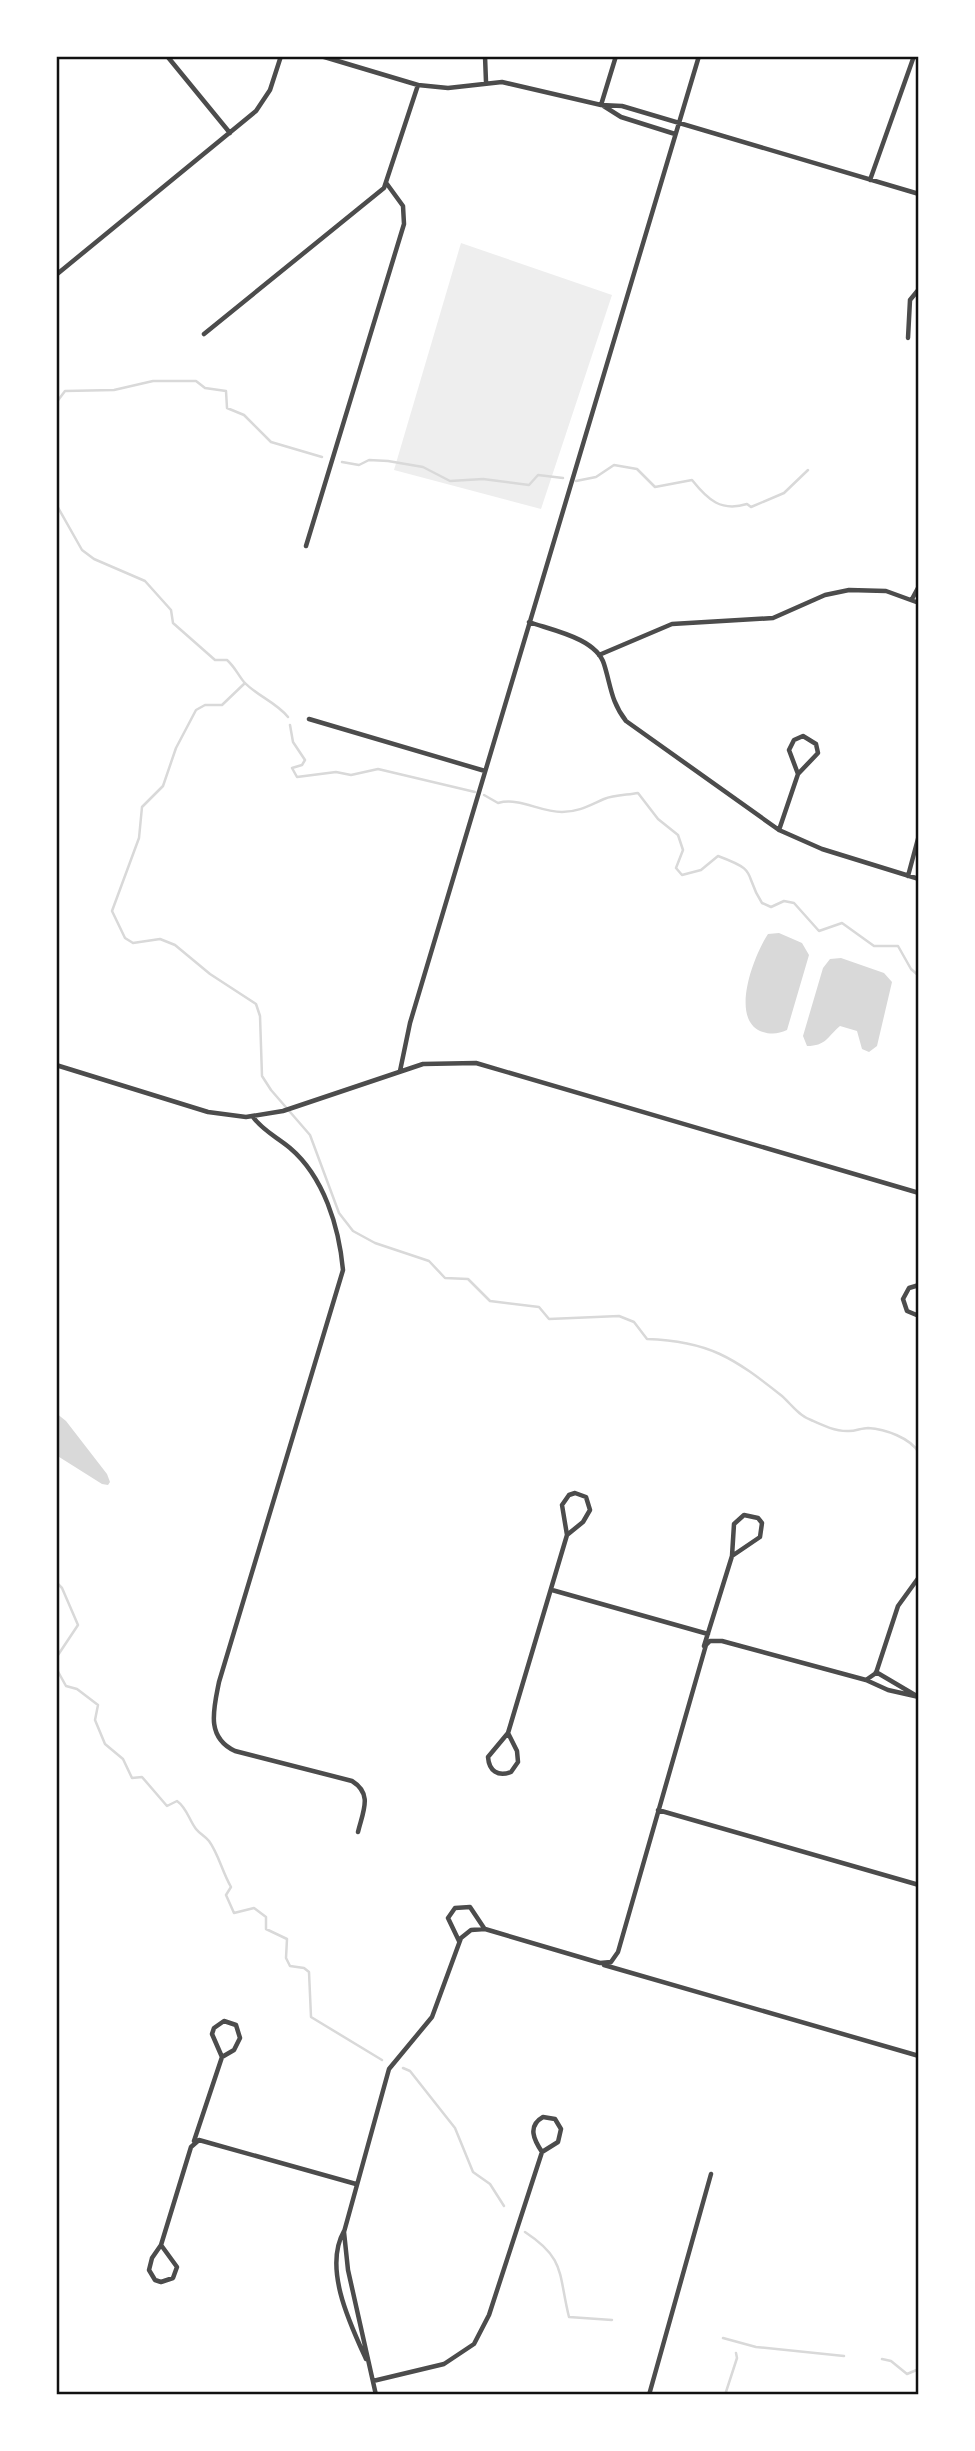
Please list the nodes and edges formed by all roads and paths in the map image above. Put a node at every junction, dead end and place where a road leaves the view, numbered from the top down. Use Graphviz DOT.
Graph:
graph roads {
  1 [pos="167,56"];
  2 [pos="281,56"];
  3 [pos="321,56"];
  4 [pos="485,56"];
  5 [pos="617,56"];
  6 [pos="699,56"];
  7 [pos="914,56"];
  8 [pos="486,82"];
  9 [pos="418,85"];
  10 [pos="601,105"];
  11 [pos="679,122"];
  12 [pos="230,133"];
  13 [pos="675,134"];
  14 [pos="870,180"];
  15 [pos="387,184"];
  16 [pos="919,194"];
  17 [pos="56,275"];
  18 [pos="919,289"];
  19 [pos="204,334"];
  20 [pos="908,338"];
  21 [pos="306,546"];
  22 [pos="919,586"];
  23 [pos="912,599"];
  24 [pos="919,603"];
  25 [pos="528,622"];
  26 [pos="599,655"];
  27 [pos="309,719"];
  28 [pos="485,771"];
  29 [pos="798,774"];
  30 [pos="779,830"];
  31 [pos="919,835"];
  32 [pos="908,876"];
  33 [pos="919,880"];
  34 [pos="56,1065"];
  35 [pos="400,1071"];
  36 [pos="253,1117"];
  37 [pos="919,1193"];
  38 [pos="919,1285"];
  39 [pos="919,1315"];
  40 [pos="567,1535"];
  41 [pos="732,1556"];
  42 [pos="919,1577"];
  43 [pos="552,1590"];
  44 [pos="708,1634"];
  45 [pos="703,1649"];
  46 [pos="876,1672"];
  47 [pos="866,1680"];
  48 [pos="919,1697"];
  49 [pos="508,1734"];
  50 [pos="658,1810"];
  51 [pos="358,1832"];
  52 [pos="919,1885"];
  53 [pos="485,1929"];
  54 [pos="459,1941"];
  55 [pos="600,1963"];
  56 [pos="919,2056"];
  57 [pos="222,2057"];
  58 [pos="194,2142"];
  59 [pos="542,2152"];
  60 [pos="710,2174"];
  61 [pos="356,2184"];
  62 [pos="345,2230"];
  63 [pos="161,2245"];
  64 [pos="369,2365"];
  65 [pos="373,2381"];
  66 [pos="376,2395"];
  67 [pos="649,2395"];
  1 -- 12 [label="street"];
  2 -- 12 [label="street"];
  3 -- 9 [label="street"];
  4 -- 8 [label="street"];
  5 -- 10 [label="street"];
  6 -- 11 [label="street"];
  7 -- 14 [label="street"];
  8 -- 9 [label="street"];
  8 -- 10 [label="street"];
  9 -- 15 [label="street"];
  10 -- 11 [label="street"];
  10 -- 13 [label="street"];
  11 -- 13 [label="street"];
  11 -- 14 [label="street"];
  12 -- 17 [label="street"];
  13 -- 25 [label="street"];
  14 -- 16 [label="street"];
  15 -- 19 [label="street"];
  15 -- 21 [label="street"];
  18 -- 20 [label="street"];
  22 -- 23 [label="street"];
  23 -- 24 [label="street"];
  23 -- 26 [label="street"];
  25 -- 26 [label="street"];
  25 -- 28 [label="street"];
  26 -- 30 [label="street"];
  27 -- 28 [label="street"];
  28 -- 35 [label="street"];
  29 -- 29 [label="street"];
  29 -- 30 [label="street"];
  30 -- 32 [label="street"];
  31 -- 32 [label="street"];
  32 -- 33 [label="street"];
  34 -- 36 [label="street"];
  35 -- 36 [label="street"];
  35 -- 37 [label="street"];
  36 -- 51 [label="street"];
  38 -- 39 [label="street"];
  40 -- 40 [label="street"];
  40 -- 43 [label="street"];
  41 -- 41 [label="street"];
  41 -- 44 [label="street"];
  42 -- 46 [label="street"];
  43 -- 44 [label="street"];
  43 -- 49 [label="street"];
  44 -- 45 [label="street"];
  45 -- 47 [label="street"];
  45 -- 50 [label="street"];
  46 -- 47 [label="street"];
  46 -- 48 [label="street"];
  47 -- 48 [label="street"];
  49 -- 49 [label="street"];
  50 -- 52 [label="street"];
  50 -- 55 [label="street"];
  53 -- 54 [label="street"];
  53 -- 54 [label="street"];
  53 -- 55 [label="street"];
  54 -- 61 [label="street"];
  55 -- 56 [label="street"];
  57 -- 57 [label="street"];
  57 -- 58 [label="street"];
  58 -- 61 [label="street"];
  58 -- 63 [label="street"];
  59 -- 59 [label="street"];
  59 -- 65 [label="street"];
  60 -- 67 [label="street"];
  61 -- 62 [label="street"];
  62 -- 64 [label="street"];
  62 -- 64 [label="street"];
  63 -- 63 [label="street"];
  64 -- 65 [label="street"];
  65 -- 66 [label="street"];
}
